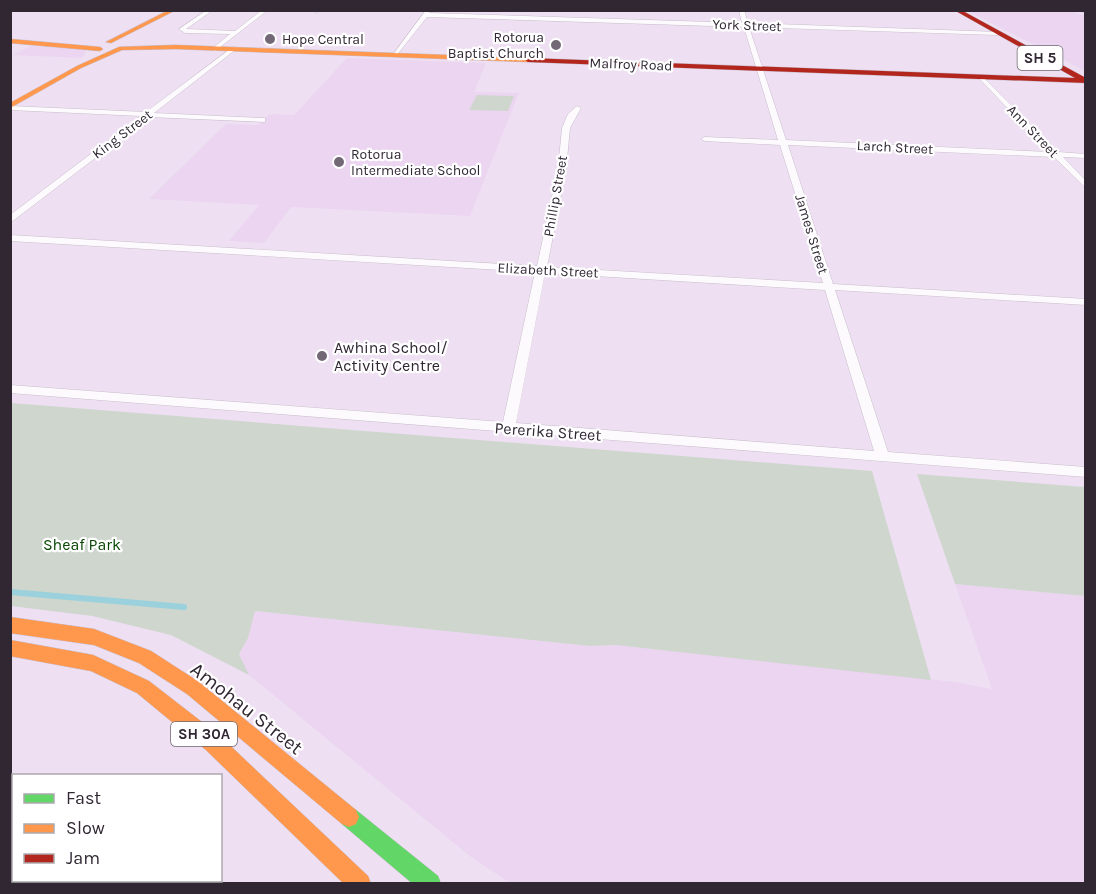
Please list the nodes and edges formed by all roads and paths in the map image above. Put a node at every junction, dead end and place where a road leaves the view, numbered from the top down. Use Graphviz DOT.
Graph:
graph roads {
  1 [pos="174,10"];
  2 [pos="210,10"];
  3 [pos="267,10"];
  4 [pos="565,10"];
  5 [pos="643,10"];
  6 [pos="741,10"];
  7 [pos="956,10"];
  8 [pos="1081,10"];
  9 [pos="1086,12"];
  10 [pos="428,13"];
  11 [pos="562,20"];
  12 [pos="643,22"];
  13 [pos="745,25"];
  14 [pos="145,27"];
  15 [pos="236,33"];
  16 [pos="997,33"];
  17 [pos="10,41"];
  18 [pos="115,45"];
  19 [pos="214,48"];
  20 [pos="233,49"];
  21 [pos="394,55"];
  22 [pos="79,67"];
  23 [pos="759,69"];
  24 [pos="1086,75"];
  25 [pos="981,77"];
  26 [pos="1085,80"];
  27 [pos="10,107"];
  28 [pos="577,108"];
  29 [pos="148,114"];
  30 [pos="262,120"];
  31 [pos="705,139"];
  32 [pos="783,142"];
  33 [pos="1055,154"];
  34 [pos="1086,156"];
  35 [pos="1086,186"];
  36 [pos="10,220"];
  37 [pos="10,238"];
  38 [pos="540,270"];
  39 [pos="828,287"];
  40 [pos="1086,302"];
  41 [pos="10,389"];
  42 [pos="508,428"];
  43 [pos="883,457"];
  44 [pos="1086,472"];
  45 [pos="10,625"];
  46 [pos="10,648"];
  47 [pos="415,870"];
  48 [pos="360,884"];
  49 [pos="430,884"];
  50 [pos="442,884"];
  1 -- 14 [label="main road"];
  2 -- 15 [label="street"];
  3 -- 15 [label="street"];
  4 -- 11 [label="street"];
  5 -- 12 [label="street"];
  6 -- 13 [label="street, James Street"];
  7 -- 16 [label="main road, SH 5"];
  8 -- 9 [label="street"];
  10 -- 11 [label="street, York Street"];
  10 -- 21 [label="street"];
  11 -- 12 [label="street, York Street"];
  12 -- 13 [label="street, York Street"];
  13 -- 16 [label="street, York Street"];
  13 -- 23 [label="street, James Street"];
  14 -- 18 [label="main road"];
  14 -- 18 [label="main road"];
  15 -- 19 [label="street"];
  16 -- 24 [label="main road, SH 5"];
  16 -- 26 [label="main road, SH 5"];
  17 -- 18 [label="main road, Malfroy Road"];
  18 -- 19 [label="main road, Malfroy Road"];
  18 -- 22 [label="main road"];
  18 -- 22 [label="main road"];
  19 -- 20 [label="main road, Malfroy Road"];
  20 -- 21 [label="main road, Malfroy Road"];
  20 -- 29 [label="street, King Street"];
  21 -- 23 [label="main road, Malfroy Road"];
  22 -- 27 [label="main road"];
  23 -- 25 [label="main road, Malfroy Road"];
  23 -- 32 [label="street, James Street"];
  25 -- 26 [label="main road, Malfroy Road"];
  25 -- 33 [label="street, Ann Street"];
  27 -- 29 [label="street"];
  28 -- 38 [label="street, Phillip Street"];
  29 -- 30 [label="street"];
  29 -- 36 [label="street, King Street"];
  31 -- 32 [label="street, Larch Street"];
  32 -- 33 [label="street, Larch Street"];
  32 -- 39 [label="street, James Street"];
  33 -- 34 [label="street, Larch Street"];
  33 -- 35 [label="street, Ann Street"];
  37 -- 38 [label="street, Elizabeth Street"];
  38 -- 39 [label="street, Elizabeth Street"];
  38 -- 42 [label="street, Phillip Street"];
  39 -- 40 [label="street, Elizabeth Street"];
  39 -- 43 [label="street, James Street"];
  41 -- 42 [label="street, Pererika Street"];
  42 -- 43 [label="street, Pererika Street"];
  43 -- 44 [label="street, Pererika Street"];
  45 -- 47 [label="main road, Amohau Street / SH 30A"];
  46 -- 48 [label="main road, SH 30A"];
  47 -- 49 [label="main road, Amohau Street / SH 30A"];
  47 -- 50 [label="main road"];
}
